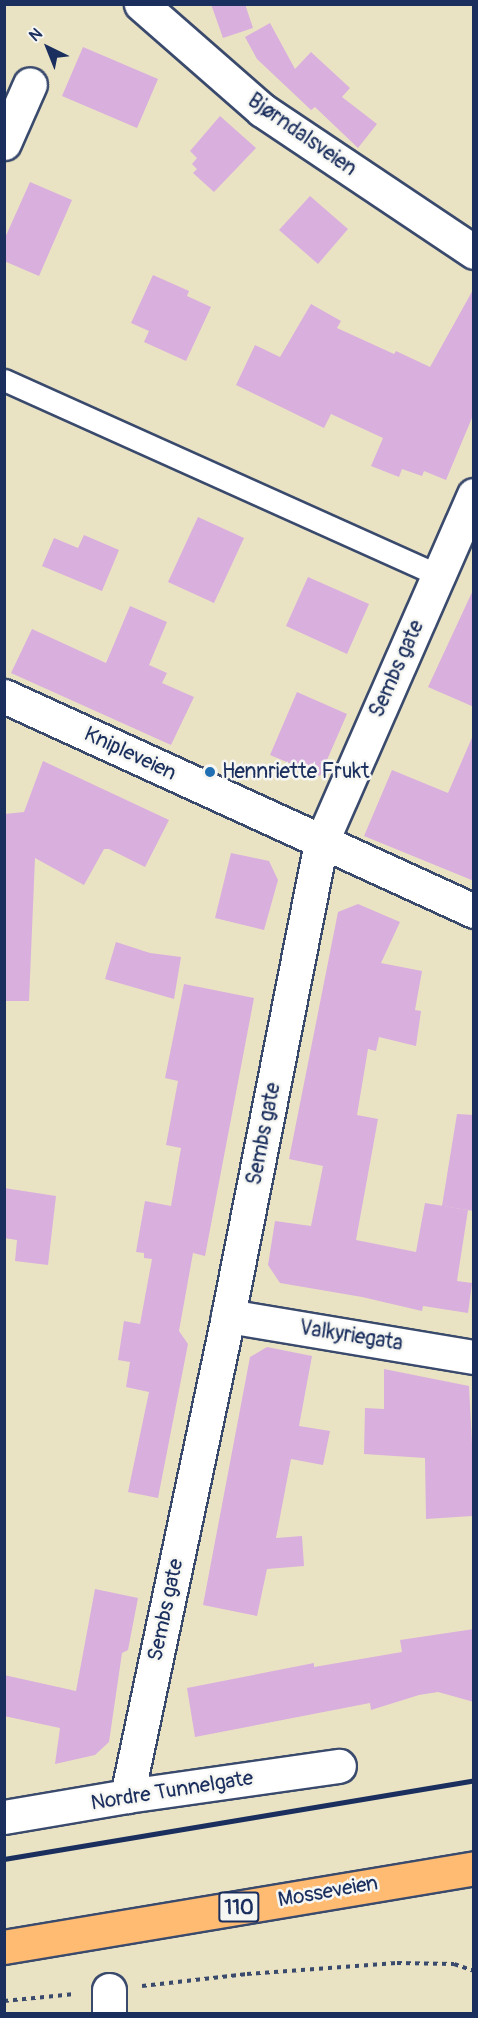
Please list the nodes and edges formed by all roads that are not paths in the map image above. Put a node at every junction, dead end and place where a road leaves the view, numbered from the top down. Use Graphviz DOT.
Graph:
graph roads {
  1 [pos="141,4"];
  2 [pos="30,84"];
  3 [pos="4,143"];
  4 [pos="474,252"];
  5 [pos="4,380"];
  6 [pos="474,495"];
  7 [pos="438,575"];
  8 [pos="4,696"];
  9 [pos="321,843"];
  10 [pos="474,911"];
  11 [pos="228,1316"];
  12 [pos="474,1357"];
  13 [pos="339,1766"];
  14 [pos="127,1796"];
  15 [pos="4,1818"];
  16 [pos="474,1868"];
  17 [pos="4,1947"];
  1 -- 4 [label="street, Bjørndalsveien"];
  2 -- 3 [label="street"];
  5 -- 7 [label="lane"];
  6 -- 7 [label="street, Sembs gate"];
  7 -- 9 [label="street, Sembs gate"];
  8 -- 9 [label="street, Knipleveien"];
  9 -- 10 [label="street, Knipleveien"];
  9 -- 11 [label="street, Sembs gate"];
  11 -- 12 [label="street, Valkyriegata"];
  11 -- 14 [label="street, Sembs gate"];
  13 -- 14 [label="street, Nordre Tunnelgate"];
  14 -- 15 [label="street, Nordre Tunnelgate"];
  16 -- 17 [label="highway, Mosseveien / 110"];
}
